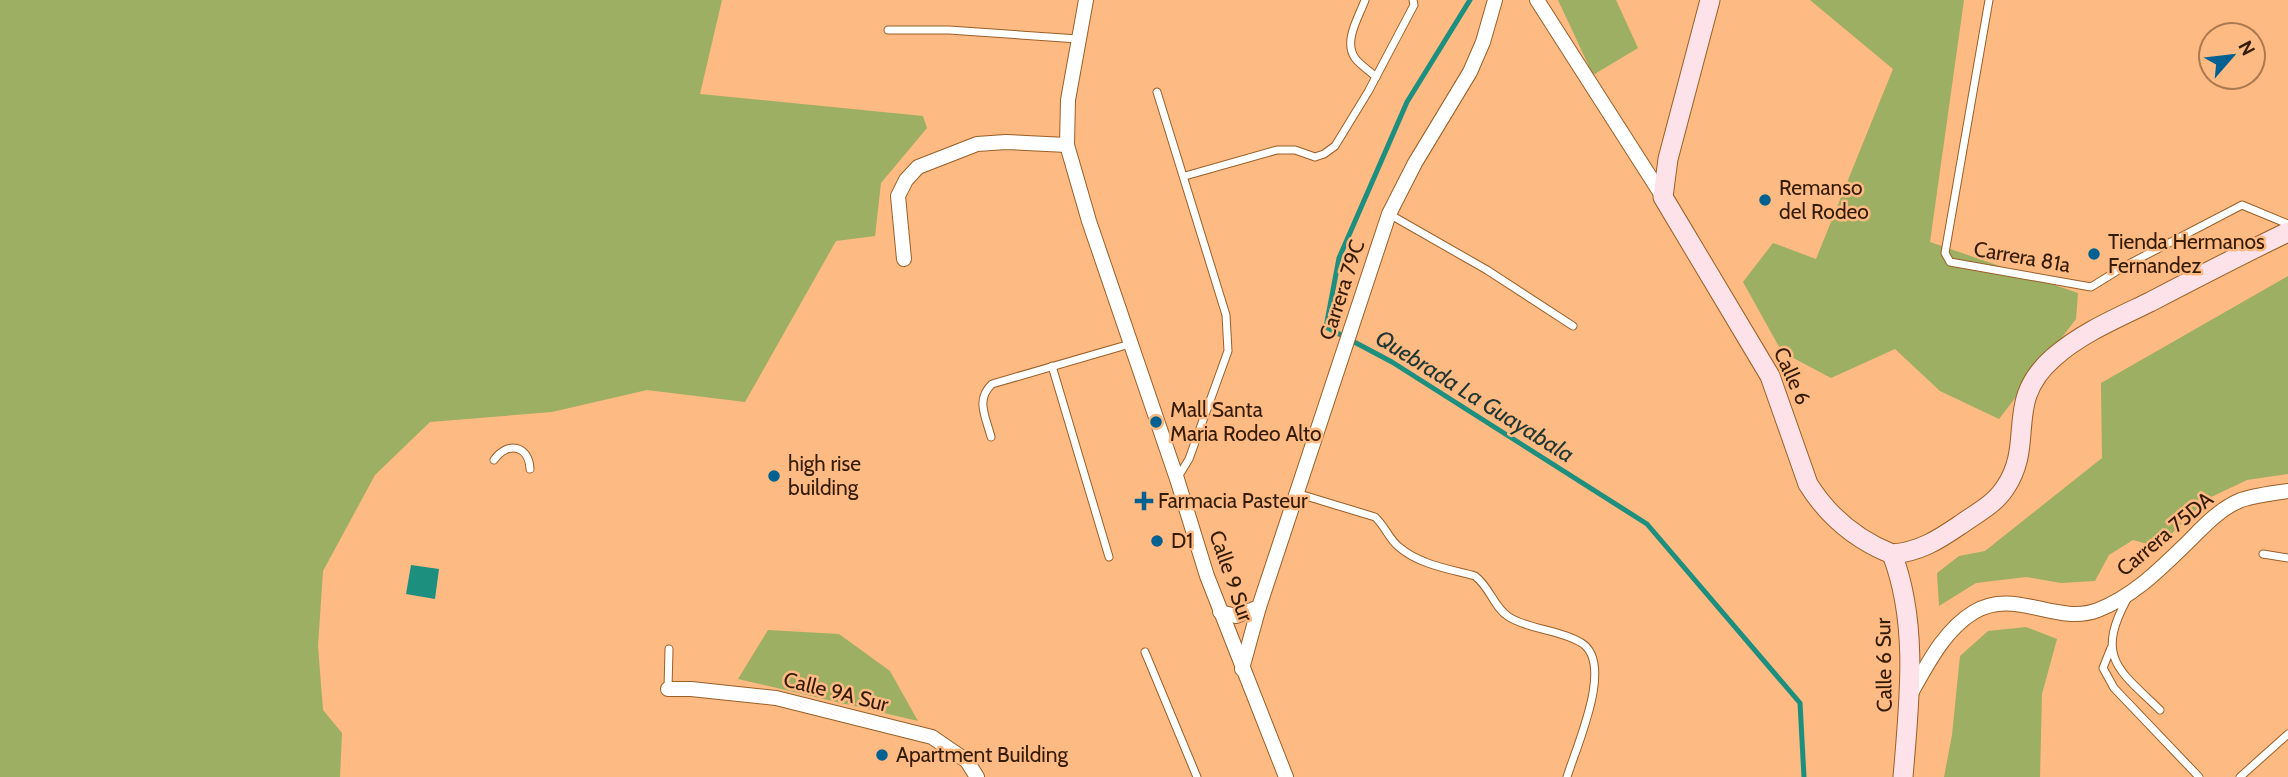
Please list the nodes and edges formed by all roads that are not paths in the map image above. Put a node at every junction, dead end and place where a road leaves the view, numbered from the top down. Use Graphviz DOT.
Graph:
graph roads {
  1 [pos="1086,0"];
  2 [pos="1365,0"];
  3 [pos="1413,0"];
  4 [pos="1495,0"];
  5 [pos="1537,0"];
  6 [pos="1710,0"];
  7 [pos="1989,0"];
  8 [pos="888,30"];
  9 [pos="1078,39"];
  10 [pos="1376,76"];
  11 [pos="1157,92"];
  12 [pos="1067,145"];
  13 [pos="1185,176"];
  14 [pos="1663,197"];
  15 [pos="1389,214"];
  16 [pos="2288,224"];
  17 [pos="2288,232"];
  18 [pos="904,259"];
  19 [pos="1573,326"];
  20 [pos="1130,344"];
  21 [pos="1052,366"];
  22 [pos="991,437"];
  23 [pos="494,460"];
  24 [pos="530,469"];
  25 [pos="1177,479"];
  26 [pos="2288,491"];
  27 [pos="1296,493"];
  28 [pos="1892,554"];
  29 [pos="2263,554"];
  30 [pos="1110,558"];
  31 [pos="2288,558"];
  32 [pos="2131,593"];
  33 [pos="1259,607"];
  34 [pos="1220,612"];
  35 [pos="2111,648"];
  36 [pos="669,649"];
  37 [pos="1145,652"];
  38 [pos="1242,669"];
  39 [pos="668,689"];
  40 [pos="1909,697"];
  41 [pos="2160,710"];
  42 [pos="2288,734"];
  43 [pos="977,777"];
  44 [pos="1197,777"];
  45 [pos="1286,777"];
  46 [pos="1567,777"];
  47 [pos="1903,777"];
  48 [pos="2199,777"];
  49 [pos="2241,777"];
  1 -- 9 [label="street, Calle 9 Sur"];
  2 -- 10 [label="lane"];
  3 -- 10 [label="lane"];
  4 -- 15 [label="street, Carrera 79C"];
  5 -- 14 [label="street, Calle 6"];
  6 -- 14 [label="main road"];
  7 -- 16 [label="lane, Carrera 81a"];
  8 -- 9 [label="lane"];
  9 -- 12 [label="street, Calle 9 Sur"];
  10 -- 13 [label="lane"];
  11 -- 13 [label="lane"];
  12 -- 18 [label="street"];
  12 -- 20 [label="street, Calle 9 Sur"];
  13 -- 25 [label="lane"];
  14 -- 28 [label="main road, Calle 6"];
  15 -- 19 [label="lane"];
  15 -- 27 [label="street, Carrera 79C"];
  17 -- 28 [label="main road"];
  20 -- 21 [label="lane"];
  20 -- 25 [label="street, Calle 9 Sur"];
  21 -- 22 [label="lane"];
  21 -- 30 [label="lane"];
  23 -- 24 [label="lane"];
  25 -- 34 [label="street, Calle 9 Sur"];
  26 -- 32 [label="street, Carrera 75DA"];
  27 -- 33 [label="street, Carrera 79C"];
  27 -- 46 [label="lane"];
  28 -- 40 [label="main road, Calle 6 Sur"];
  29 -- 31 [label="lane"];
  32 -- 35 [label="lane"];
  32 -- 40 [label="street, Carrera 75DA"];
  33 -- 34 [label="street"];
  33 -- 38 [label="street, Carrera 79C"];
  34 -- 38 [label="street, Calle 9 Sur"];
  35 -- 41 [label="lane"];
  35 -- 48 [label="lane"];
  36 -- 39 [label="lane"];
  37 -- 44 [label="lane"];
  38 -- 45 [label="street, Calle 9 Sur"];
  39 -- 43 [label="street, Calle 9A Sur"];
  40 -- 47 [label="main road, Calle 6 Sur"];
  42 -- 49 [label="lane"];
}
